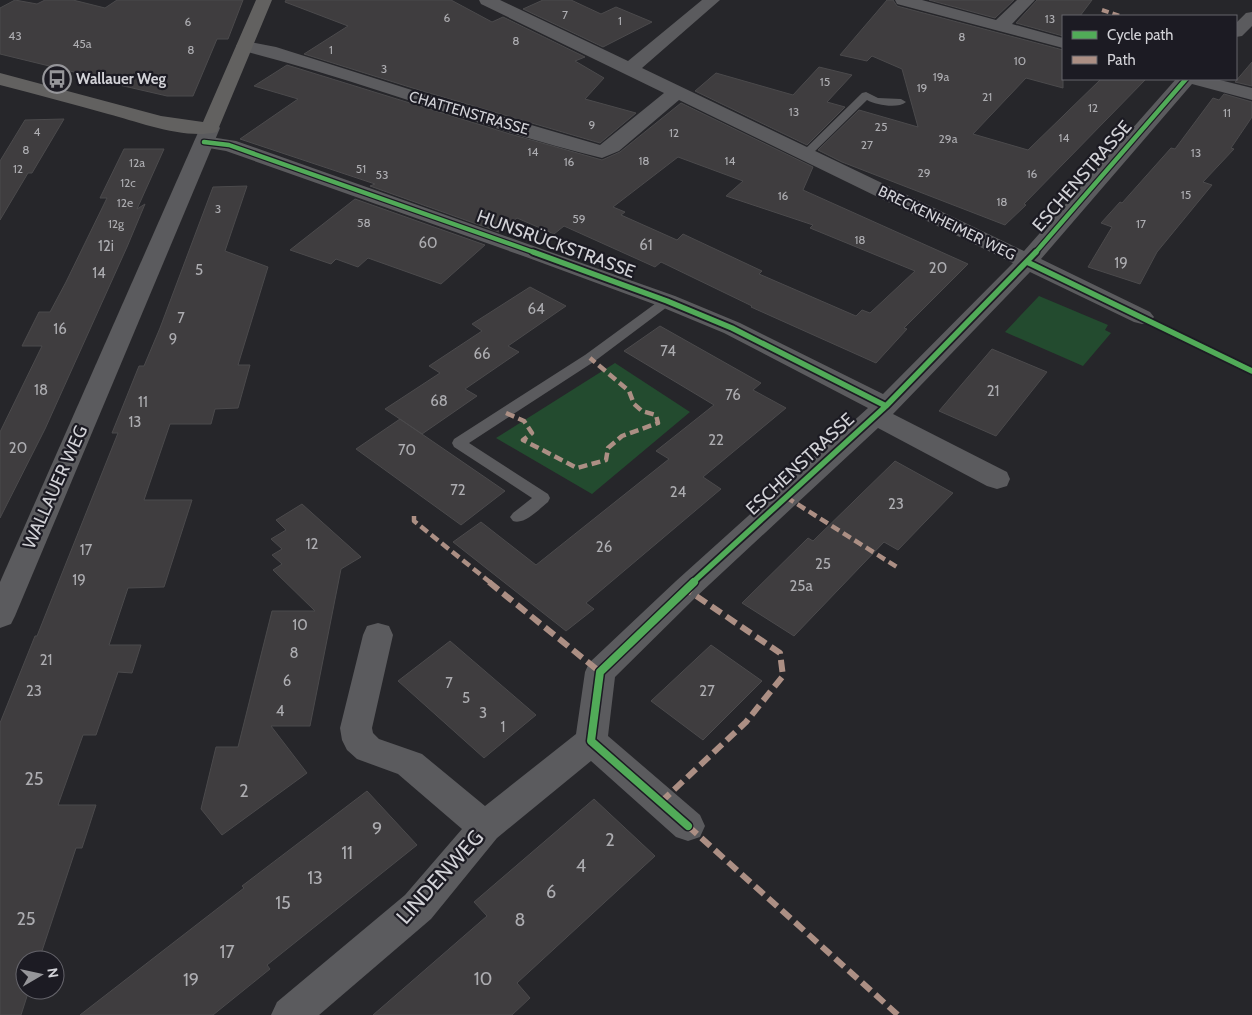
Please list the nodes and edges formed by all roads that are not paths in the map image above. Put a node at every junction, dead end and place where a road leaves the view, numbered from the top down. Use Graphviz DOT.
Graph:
graph roads {
  1 [pos="264,0"];
  2 [pos="487,0"];
  3 [pos="712,0"];
  4 [pos="904,0"];
  5 [pos="1026,0"];
  6 [pos="515,5"];
  7 [pos="1252,17"];
  8 [pos="1000,26"];
  9 [pos="1237,31"];
  10 [pos="1062,43"];
  11 [pos="245,46"];
  12 [pos="629,69"];
  13 [pos="0,79"];
  14 [pos="1185,80"];
  15 [pos="1200,80"];
  16 [pos="677,92"];
  17 [pos="1252,94"];
  18 [pos="901,102"];
  19 [pos="207,135"];
  20 [pos="806,154"];
  21 [pos="1027,262"];
  22 [pos="667,301"];
  23 [pos="1142,317"];
  24 [pos="880,410"];
  25 [pos="997,479"];
  26 [pos="518,517"];
  27 [pos="0,616"];
  28 [pos="378,635"];
  29 [pos="591,741"];
  30 [pos="485,826"];
  31 [pos="688,826"];
  32 [pos="290,1015"];
  1 -- 11 [label="main road, WALLAUER WEG"];
  2 -- 6 [label="street, BRECKENHEIMER WEG"];
  3 -- 12 [label="street"];
  4 -- 8 [label="street"];
  5 -- 8 [label="street"];
  6 -- 12 [label="street, BRECKENHEIMER WEG"];
  7 -- 9 [label="street"];
  8 -- 10 [label="street"];
  11 -- 16 [label="street, CHATTENSTRASSE"];
  11 -- 19 [label="main road, WALLAUER WEG"];
  12 -- 16 [label="street, BRECKENHEIMER WEG"];
  13 -- 19 [label="main road, HUNSRÜCKSTRASSE"];
  14 -- 21 [label="street, ESCHENSTRASSE"];
  15 -- 17 [label="street"];
  16 -- 20 [label="street, BRECKENHEIMER WEG"];
  18 -- 20 [label="lane"];
  19 -- 22 [label="street, HUNSRÜCKSTRASSE"];
  19 -- 27 [label="street, WALLAUER WEG"];
  20 -- 21 [label="street, BRECKENHEIMER WEG"];
  21 -- 23 [label="street, BRECKENHEIMER WEG"];
  21 -- 24 [label="street, ESCHENSTRASSE"];
  22 -- 24 [label="street, HUNSRÜCKSTRASSE"];
  22 -- 26 [label="lane"];
  24 -- 25 [label="street, ESCHENSTRASSE"];
  24 -- 29 [label="street, ESCHENSTRASSE"];
  28 -- 30 [label="street"];
  29 -- 30 [label="street, LINDENWEG"];
  29 -- 31 [label="street"];
  30 -- 32 [label="street, LINDENWEG"];
}
